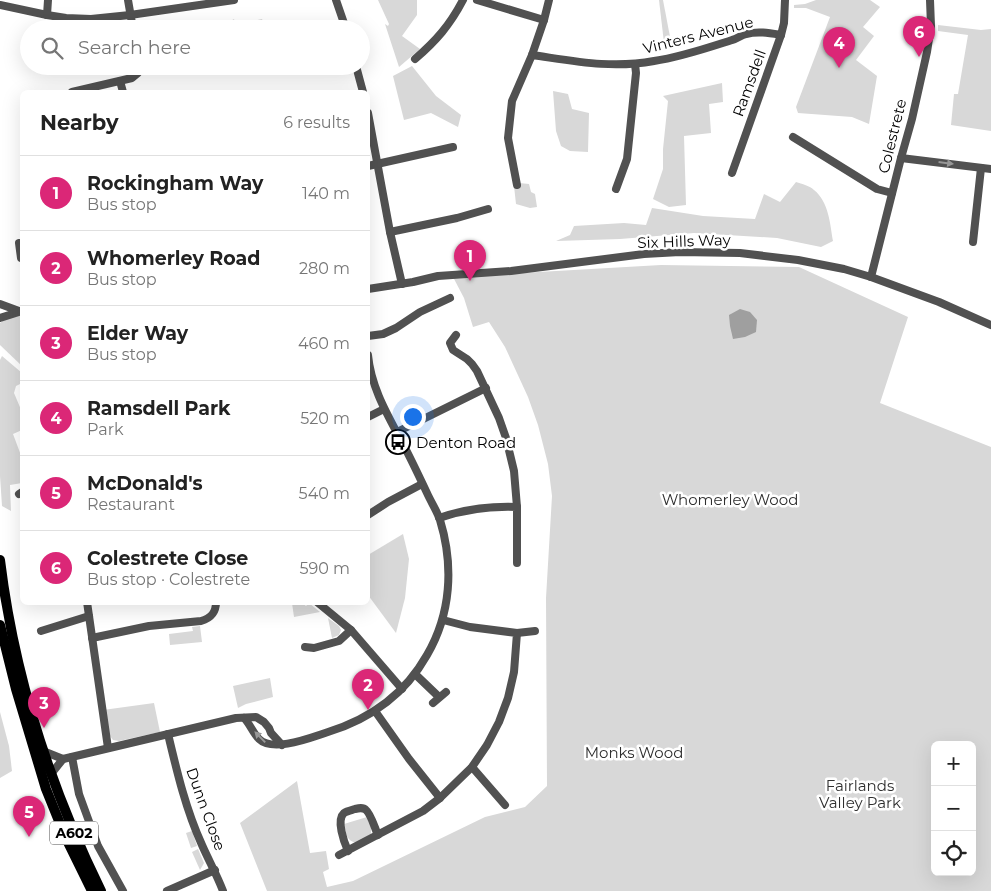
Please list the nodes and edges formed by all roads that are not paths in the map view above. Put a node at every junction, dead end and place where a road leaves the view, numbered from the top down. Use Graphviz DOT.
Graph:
graph roads {
  1 [pos="48,0"];
  2 [pos="128,0"];
  3 [pos="234,0"];
  4 [pos="336,0"];
  5 [pos="463,0"];
  6 [pos="477,0"];
  7 [pos="550,0"];
  8 [pos="785,0"];
  9 [pos="930,0"];
  10 [pos="0,5"];
  11 [pos="47,15"];
  12 [pos="130,15"];
  13 [pos="131,20"];
  14 [pos="343,20"];
  15 [pos="544,20"];
  16 [pos="781,35"];
  17 [pos="532,55"];
  18 [pos="415,59"];
  19 [pos="636,64"];
  20 [pos="136,75"];
  21 [pos="358,75"];
  22 [pos="120,81"];
  23 [pos="81,90"];
  24 [pos="122,90"];
  25 [pos="362,90"];
  26 [pos="370,123"];
  27 [pos="793,137"];
  28 [pos="453,147"];
  29 [pos="901,158"];
  30 [pos="378,164"];
  31 [pos="370,166"];
  32 [pos="981,168"];
  33 [pos="991,169"];
  34 [pos="732,173"];
  35 [pos="517,185"];
  36 [pos="616,189"];
  37 [pos="892,193"];
  38 [pos="488,209"];
  39 [pos="390,232"];
  40 [pos="974,242"];
  41 [pos="19,244"];
  42 [pos="20,258"];
  43 [pos="871,277"];
  44 [pos="402,284"];
  45 [pos="370,289"];
  46 [pos="450,298"];
  47 [pos="0,304"];
  48 [pos="20,311"];
  49 [pos="20,311"];
  50 [pos="0,318"];
  51 [pos="991,325"];
  52 [pos="456,335"];
  53 [pos="370,336"];
  54 [pos="370,367"];
  55 [pos="486,388"];
  56 [pos="384,409"];
  57 [pos="370,417"];
  58 [pos="397,432"];
  59 [pos="422,484"];
  60 [pos="517,507"];
  61 [pos="370,514"];
  62 [pos="439,518"];
  63 [pos="0,560"];
  64 [pos="517,563"];
  65 [pos="87,605"];
  66 [pos="216,605"];
  67 [pos="321,605"];
  68 [pos="89,616"];
  69 [pos="442,620"];
  70 [pos="0,625"];
  71 [pos="351,630"];
  72 [pos="41,631"];
  73 [pos="535,631"];
  74 [pos="517,633"];
  75 [pos="92,638"];
  76 [pos="304,648"];
  77 [pos="415,674"];
  78 [pos="402,689"];
  79 [pos="439,697"];
  80 [pos="375,711"];
  81 [pos="244,718"];
  82 [pos="168,734"];
  83 [pos="282,745"];
  84 [pos="108,748"];
  85 [pos="43,751"];
  86 [pos="68,758"];
  87 [pos="472,767"];
  88 [pos="51,774"];
  89 [pos="440,798"];
  90 [pos="505,805"];
  91 [pos="378,835"];
  92 [pos="348,851"];
  93 [pos="338,855"];
  94 [pos="215,870"];
  95 [pos="92,891"];
  96 [pos="101,891"];
  97 [pos="123,891"];
  98 [pos="167,891"];
  99 [pos="223,891"];
  1 -- 11 [label="street"];
  2 -- 12 [label="street"];
  3 -- 12 [label="street"];
  4 -- 14 [label="street"];
  5 -- 18 [label="street"];
  6 -- 15 [label="street"];
  7 -- 15 [label="street"];
  8 -- 16 [label="street, Ramsdell"];
  9 -- 29 [label="street, Colestrete"];
  10 -- 11 [label="street"];
  11 -- 12 [label="street"];
  12 -- 13 [label="street"];
  15 -- 17 [label="street"];
  16 -- 19 [label="street, Vinters Avenue"];
  16 -- 34 [label="street, Ramsdell"];
  17 -- 19 [label="street, Vinters Avenue"];
  17 -- 35 [label="street"];
  19 -- 36 [label="street"];
  20 -- 22 [label="street"];
  21 -- 25 [label="street"];
  22 -- 23 [label="street"];
  22 -- 24 [label="street"];
  26 -- 30 [label="street"];
  27 -- 37 [label="street"];
  28 -- 30 [label="street"];
  29 -- 32 [label="street, one-way"];
  29 -- 37 [label="street, Colestrete"];
  30 -- 31 [label="street"];
  30 -- 39 [label="street"];
  32 -- 33 [label="street"];
  32 -- 40 [label="street"];
  37 -- 43 [label="street, Colestrete"];
  38 -- 39 [label="street"];
  39 -- 44 [label="street"];
  41 -- 42 [label="street"];
  43 -- 44 [label="street, Six Hills Way"];
  43 -- 51 [label="street, Six Hills Way"];
  44 -- 45 [label="street, Six Hills Way"];
  46 -- 53 [label="street"];
  47 -- 48 [label="street"];
  49 -- 50 [label="street"];
  52 -- 55 [label="street"];
  54 -- 56 [label="street"];
  55 -- 58 [label="street"];
  55 -- 60 [label="street"];
  56 -- 57 [label="street"];
  56 -- 58 [label="street"];
  58 -- 59 [label="street"];
  59 -- 61 [label="street"];
  59 -- 62 [label="street"];
  60 -- 62 [label="street"];
  60 -- 64 [label="street"];
  62 -- 69 [label="street"];
  63 -- 85 [label="main road, A602"];
  65 -- 68 [label="street"];
  66 -- 75 [label="street"];
  67 -- 71 [label="street"];
  68 -- 72 [label="street"];
  68 -- 75 [label="street"];
  69 -- 74 [label="street"];
  69 -- 77 [label="street"];
  70 -- 95 [label="main road, A602"];
  71 -- 76 [label="street"];
  71 -- 78 [label="street"];
  73 -- 74 [label="street"];
  74 -- 87 [label="street"];
  75 -- 84 [label="street"];
  77 -- 78 [label="street"];
  77 -- 79 [label="street"];
  78 -- 80 [label="street"];
  80 -- 83 [label="street"];
  80 -- 89 [label="street"];
  81 -- 82 [label="street"];
  83 -- 81 [label="street, one-way"];
  81 -- 83 [label="street"];
  82 -- 84 [label="street"];
  82 -- 94 [label="street, Dunn Close"];
  84 -- 86 [label="street"];
  85 -- 86 [label="street"];
  85 -- 88 [label="main road, A602"];
  86 -- 88 [label="street"];
  86 -- 97 [label="street"];
  87 -- 89 [label="street"];
  87 -- 90 [label="street"];
  88 -- 96 [label="main road, A602"];
  89 -- 91 [label="street"];
  91 -- 92 [label="street"];
  91 -- 92 [label="street"];
  92 -- 93 [label="street"];
  94 -- 98 [label="street"];
  94 -- 99 [label="street, Dunn Close"];
}
